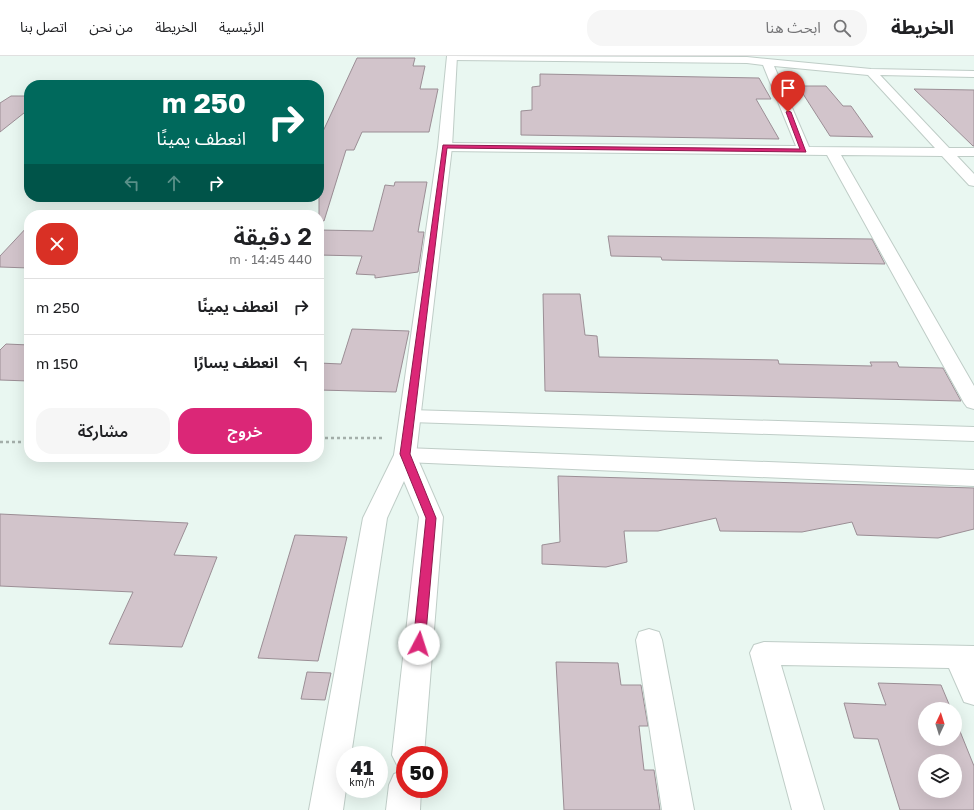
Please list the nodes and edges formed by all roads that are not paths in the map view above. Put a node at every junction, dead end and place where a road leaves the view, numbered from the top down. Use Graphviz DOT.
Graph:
graph roads {
  1 [pos="452,56"];
  2 [pos="768,61"];
  3 [pos="871,72"];
  4 [pos="974,74"];
  5 [pos="445,147"];
  6 [pos="804,150"];
  7 [pos="832,151"];
  8 [pos="945,152"];
  9 [pos="974,152"];
  10 [pos="974,182"];
  11 [pos="974,403"];
  12 [pos="410,416"];
  13 [pos="974,434"];
  14 [pos="406,446"];
  15 [pos="974,478"];
  16 [pos="649,640"];
  17 [pos="966,657"];
  18 [pos="974,693"];
  19 [pos="409,746"];
  20 [pos="404,798"];
  21 [pos="326,810"];
  22 [pos="403,810"];
  23 [pos="678,810"];
  24 [pos="808,810"];
  1 -- 2 [label="street"];
  1 -- 5 [label="main road"];
  2 -- 3 [label="street"];
  2 -- 6 [label="street"];
  3 -- 4 [label="street"];
  3 -- 8 [label="street"];
  5 -- 6 [label="street"];
  5 -- 12 [label="main road"];
  6 -- 7 [label="street"];
  7 -- 8 [label="street"];
  7 -- 11 [label="street"];
  8 -- 9 [label="street"];
  8 -- 10 [label="street"];
  12 -- 13 [label="street"];
  12 -- 14 [label="main road"];
  14 -- 15 [label="street"];
  14 -- 19 [label="main road"];
  14 -- 21 [label="main road"];
  16 -- 23 [label="street"];
  17 -- 18 [label="street"];
  17 -- 24 [label="street"];
  20 -- 22 [label="main road"];
}
